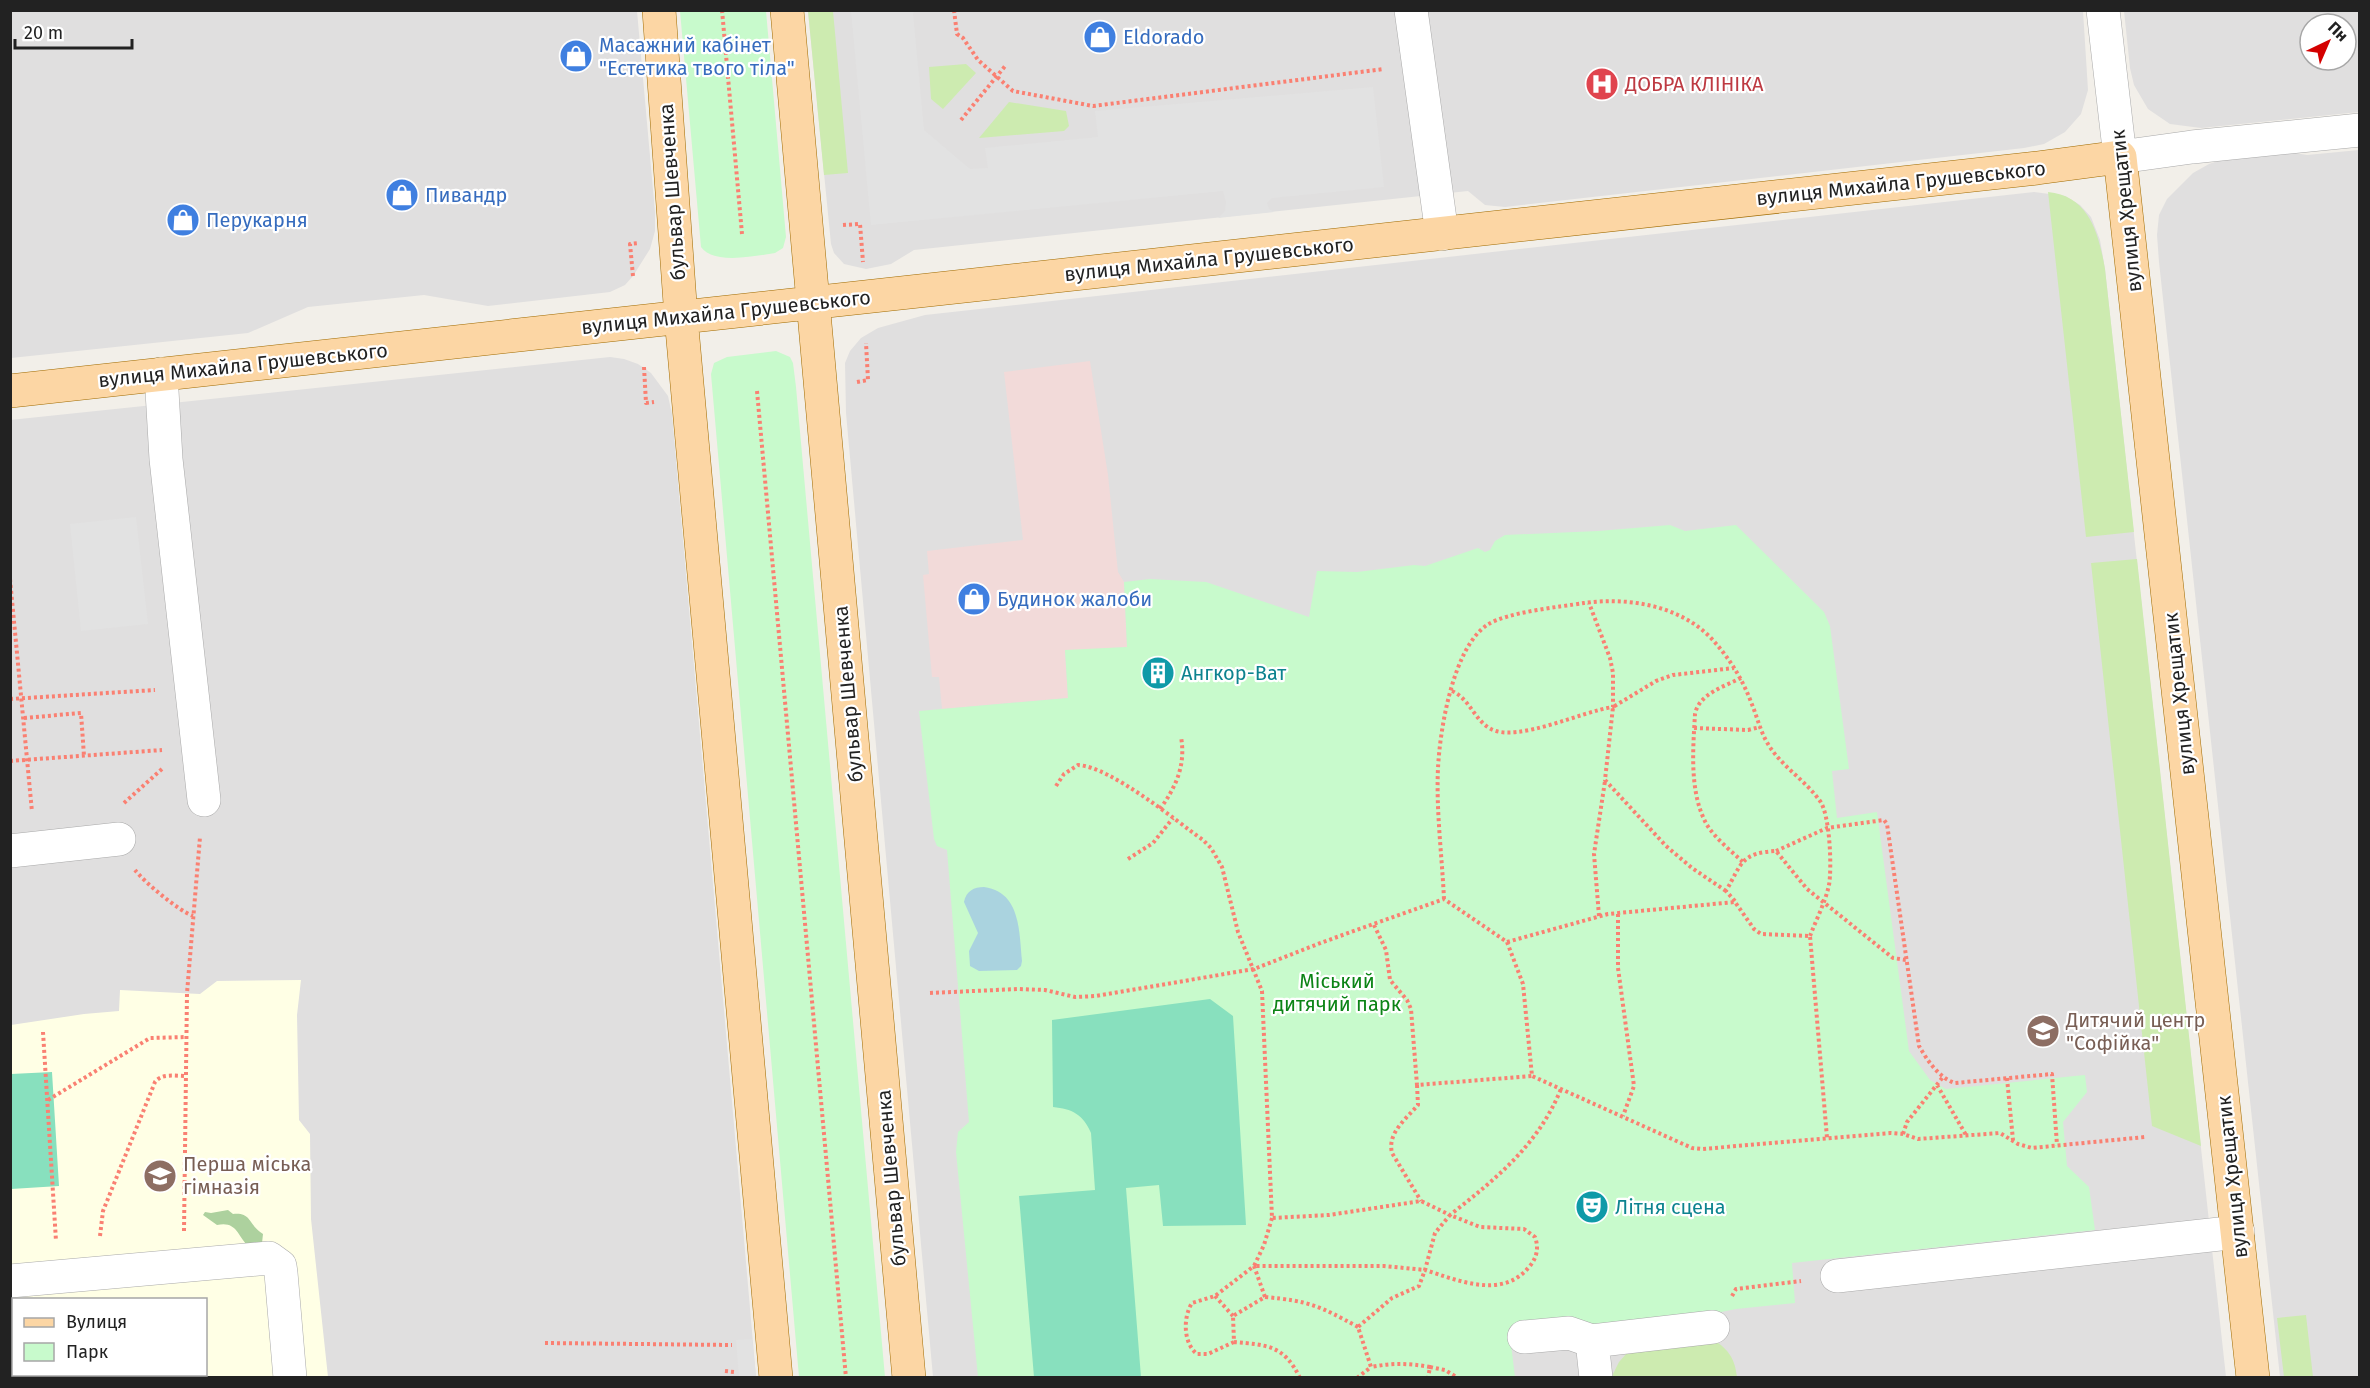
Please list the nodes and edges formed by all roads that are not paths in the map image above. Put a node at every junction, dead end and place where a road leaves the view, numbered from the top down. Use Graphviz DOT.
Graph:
graph roads {
  1 [pos="659,10"];
  2 [pos="788,10"];
  3 [pos="1411,10"];
  4 [pos="2103,10"];
  5 [pos="2360,130"];
  6 [pos="2120,157"];
  7 [pos="1442,234"];
  8 [pos="813,303"];
  9 [pos="681,317"];
  10 [pos="161,374"];
  11 [pos="10,391"];
  12 [pos="204,800"];
  13 [pos="119,839"];
  14 [pos="23,850"];
  15 [pos="2238,1232"];
  16 [pos="1837,1276"];
  17 [pos="10,1281"];
  18 [pos="1713,1327"];
  19 [pos="1524,1337"];
  20 [pos="1592,1341"];
  21 [pos="290,1377"];
  22 [pos="776,1377"];
  23 [pos="909,1377"];
  24 [pos="1596,1377"];
  25 [pos="2253,1377"];
  1 -- 9 [label="main road, бульвар Шевченка"];
  2 -- 8 [label="main road, бульвар Шевченка"];
  3 -- 7 [label="street"];
  4 -- 6 [label="street, вулиця Хрещатик"];
  5 -- 6 [label="street, вулиця Михайла Грушевського"];
  6 -- 7 [label="main road, вулиця Михайла Грушевського"];
  6 -- 15 [label="main road, вулиця Хрещатик"];
  7 -- 8 [label="main road, вулиця Михайла Грушевського"];
  8 -- 9 [label="main road, вулиця Михайла Грушевського"];
  8 -- 23 [label="main road, бульвар Шевченка"];
  9 -- 10 [label="main road, вулиця Михайла Грушевського"];
  9 -- 22 [label="main road, бульвар Шевченка"];
  10 -- 11 [label="main road, вулиця Михайла Грушевського"];
  10 -- 12 [label="street"];
  13 -- 14 [label="street"];
  15 -- 16 [label="street"];
  15 -- 25 [label="main road, вулиця Хрещатик"];
  17 -- 21 [label="street"];
  18 -- 20 [label="street"];
  19 -- 20 [label="street"];
  20 -- 24 [label="street"];
}
